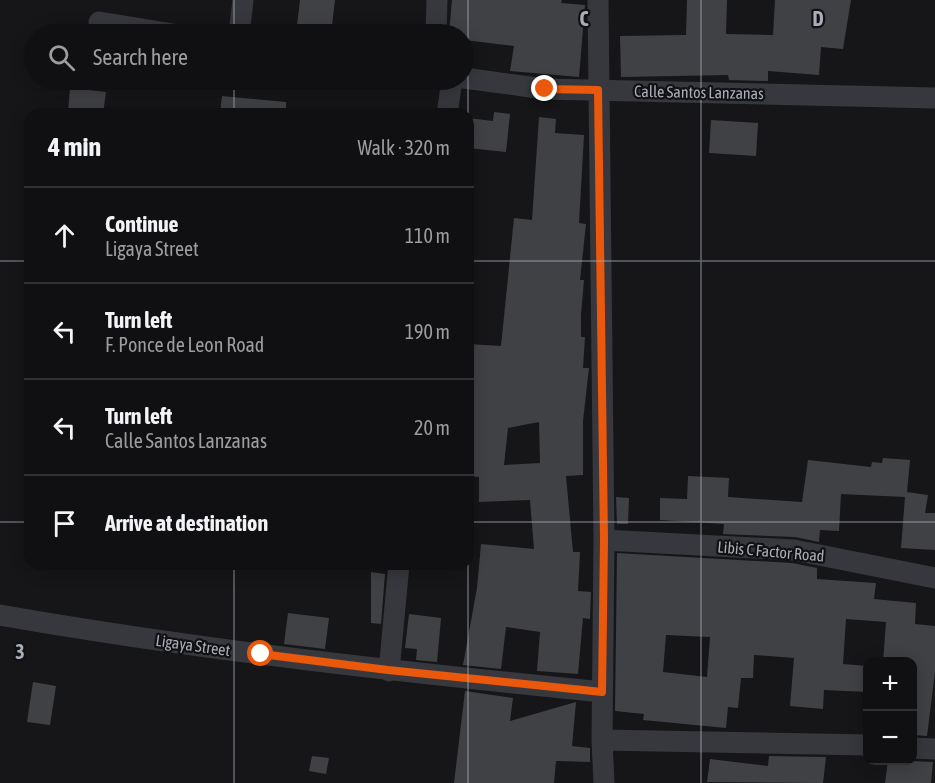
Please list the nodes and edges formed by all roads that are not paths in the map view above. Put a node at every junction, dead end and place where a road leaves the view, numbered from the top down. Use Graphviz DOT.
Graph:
graph roads {
  1 [pos="243,0"];
  2 [pos="437,0"];
  3 [pos="598,0"];
  4 [pos="99,22"];
  5 [pos="111,24"];
  6 [pos="239,24"];
  7 [pos="436,24"];
  8 [pos="474,79"];
  9 [pos="451,90"];
  10 [pos="598,90"];
  11 [pos="935,98"];
  12 [pos="448,108"];
  13 [pos="604,540"];
  14 [pos="398,570"];
  15 [pos="935,578"];
  16 [pos="0,615"];
  17 [pos="388,670"];
  18 [pos="602,692"];
  19 [pos="602,740"];
  20 [pos="863,746"];
  21 [pos="917,748"];
  22 [pos="935,749"];
  23 [pos="604,783"];
  1 -- 6 [label="street"];
  2 -- 7 [label="street"];
  3 -- 10 [label="street"];
  4 -- 5 [label="street"];
  8 -- 10 [label="street, Calle Santos Lanzanas"];
  9 -- 12 [label="street"];
  10 -- 11 [label="street, Calle Santos Lanzanas"];
  10 -- 13 [label="street"];
  13 -- 15 [label="street, Libis C Factor Road"];
  13 -- 18 [label="street"];
  14 -- 17 [label="street"];
  16 -- 17 [label="street, Ligaya Street"];
  17 -- 18 [label="street, Ligaya Street"];
  18 -- 19 [label="street"];
  19 -- 20 [label="street"];
  19 -- 23 [label="street"];
  21 -- 22 [label="street"];
}
